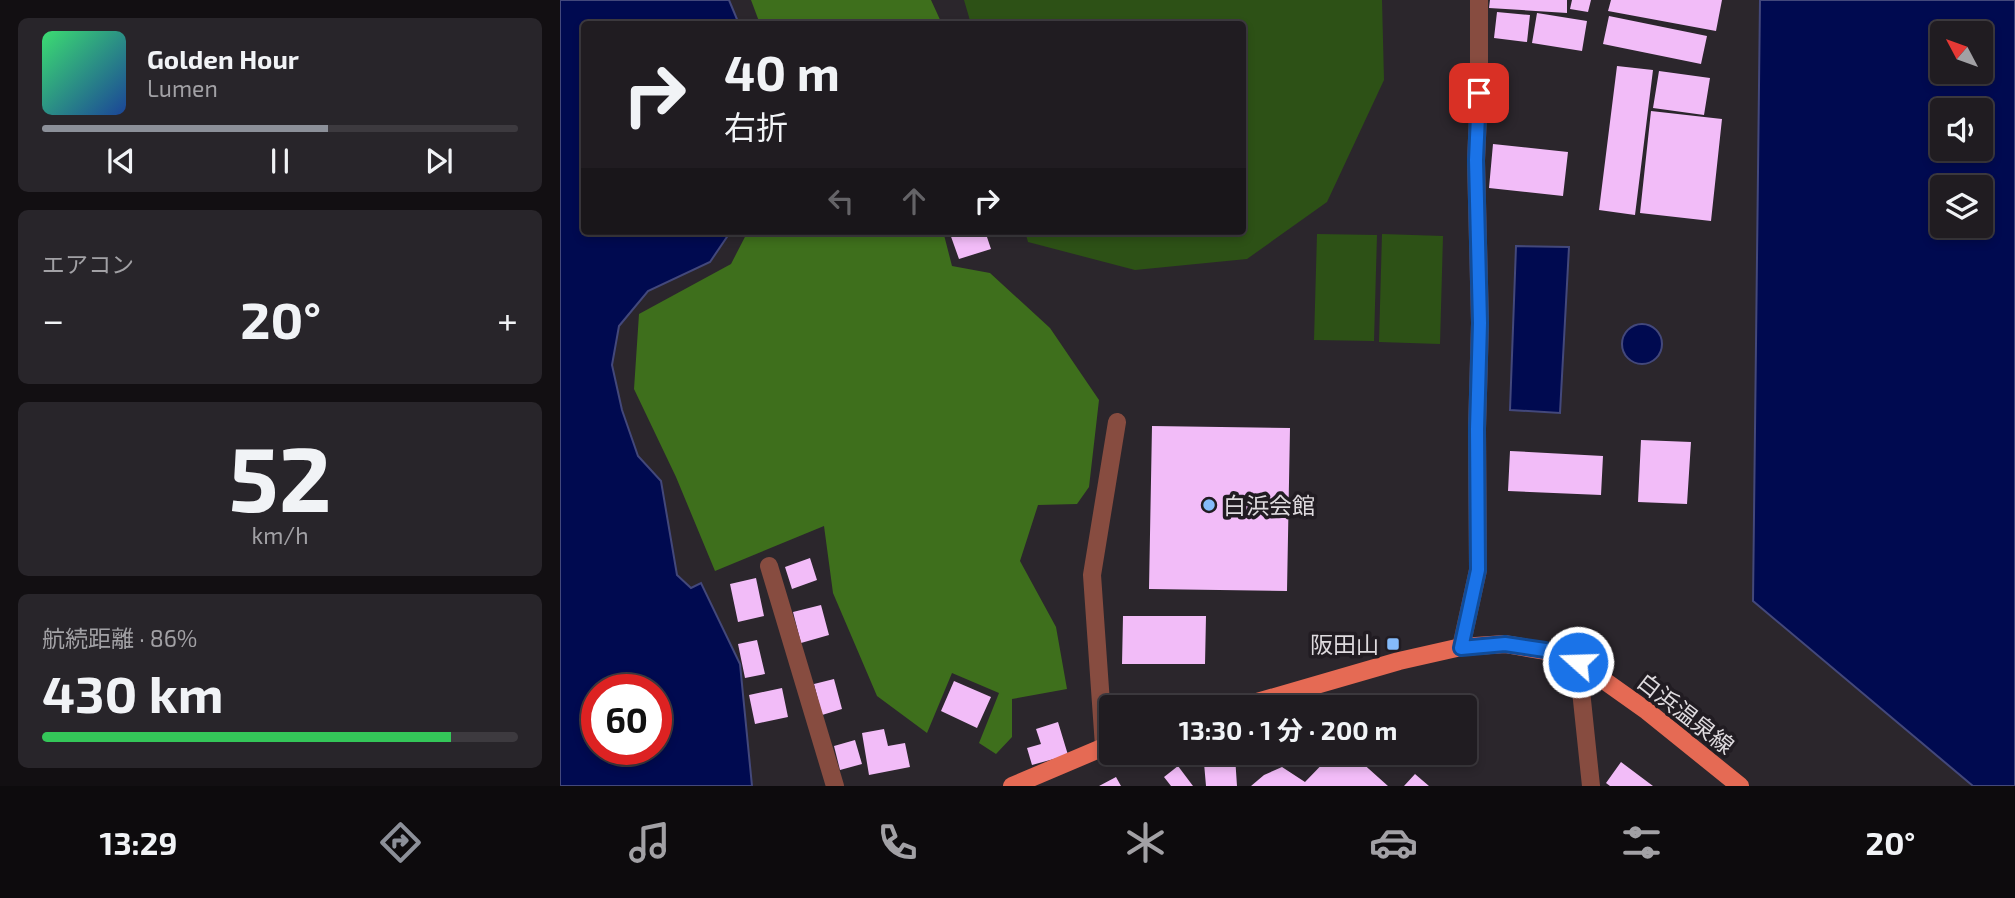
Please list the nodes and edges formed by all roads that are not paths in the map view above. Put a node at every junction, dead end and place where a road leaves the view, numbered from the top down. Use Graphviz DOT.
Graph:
graph roads {
  1 [pos="1479,0"];
  2 [pos="1117,422"];
  3 [pos="769,566"];
  4 [pos="1461,648"];
  5 [pos="1578,662"];
  6 [pos="1103,695"];
  7 [pos="1281,695"];
  8 [pos="1099,749"];
  9 [pos="835,786"];
  10 [pos="1012,786"];
  11 [pos="1591,786"];
  12 [pos="1740,786"];
  1 -- 4 [label="street"];
  2 -- 6 [label="street"];
  3 -- 9 [label="street"];
  4 -- 5 [label="main road, 白浜温泉線"];
  4 -- 7 [label="main road, 白浜温泉線"];
  5 -- 11 [label="street"];
  5 -- 12 [label="main road, 白浜温泉線"];
  8 -- 10 [label="main road"];
}
